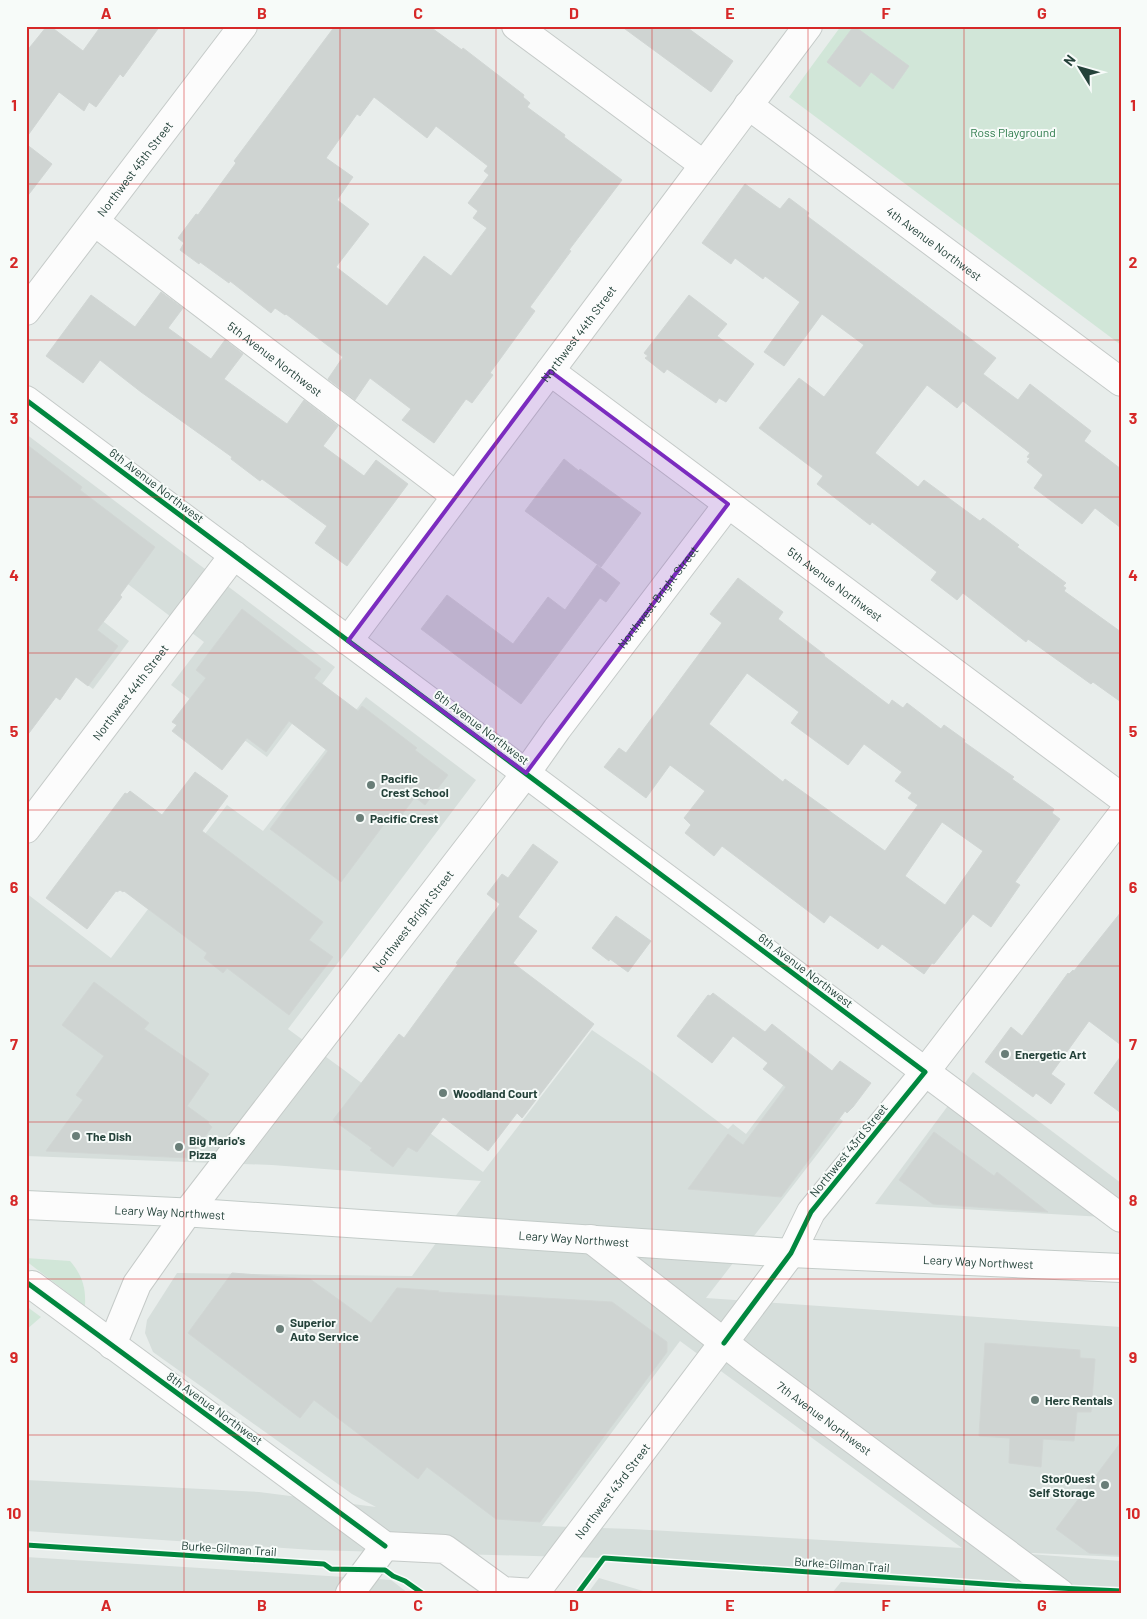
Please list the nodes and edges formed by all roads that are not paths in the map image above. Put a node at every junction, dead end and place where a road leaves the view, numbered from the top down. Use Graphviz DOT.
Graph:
graph roads {
  1 [pos="243,26"];
  2 [pos="516,26"];
  3 [pos="808,26"];
  4 [pos="748,105"];
  5 [pos="704,165"];
  6 [pos="95,222"];
  7 [pos="26,312"];
  8 [pos="550,371"];
  9 [pos="1121,382"];
  10 [pos="26,400"];
  11 [pos="456,496"];
  12 [pos="728,504"];
  13 [pos="234,555"];
  14 [pos="348,641"];
  15 [pos="526,773"];
  16 [pos="1121,797"];
  17 [pos="1121,816"];
  18 [pos="26,829"];
  19 [pos="925,1072"];
  20 [pos="26,1205"];
  21 [pos="187,1213"];
  22 [pos="1121,1218"];
  23 [pos="591,1240"];
  24 [pos="791,1253"];
  25 [pos="1121,1268"];
  26 [pos="32,1286"];
  27 [pos="724,1343"];
  28 [pos="112,1345"];
  29 [pos="386,1546"];
  30 [pos="350,1593"];
  31 [pos="535,1593"];
  32 [pos="1060,1593"];
  1 -- 6 [label="street, Northwest 45th Street"];
  2 -- 5 [label="street"];
  3 -- 4 [label="street, Northwest 44th Street"];
  4 -- 5 [label="street, Northwest 44th Street"];
  4 -- 9 [label="street, 4th Avenue Northwest"];
  5 -- 8 [label="street, Northwest 44th Street"];
  6 -- 7 [label="street, Northwest 45th Street"];
  6 -- 11 [label="street, 5th Avenue Northwest"];
  8 -- 11 [label="street, Northwest 44th Street"];
  8 -- 12 [label="street, 5th Avenue Northwest"];
  10 -- 13 [label="street, 6th Avenue Northwest"];
  11 -- 14 [label="street, Northwest 44th Street"];
  12 -- 15 [label="street, Northwest Bright Street"];
  12 -- 16 [label="street, 5th Avenue Northwest"];
  13 -- 14 [label="street, 6th Avenue Northwest"];
  13 -- 18 [label="street, Northwest 44th Street"];
  14 -- 15 [label="street, 6th Avenue Northwest"];
  15 -- 19 [label="street, 6th Avenue Northwest"];
  15 -- 21 [label="street, Northwest Bright Street"];
  17 -- 19 [label="street, Northwest 43rd Street"];
  19 -- 22 [label="street, 6th Avenue Northwest"];
  19 -- 24 [label="street, Northwest 43rd Street"];
  20 -- 21 [label="street, Leary Way Northwest"];
  21 -- 23 [label="street, Leary Way Northwest"];
  21 -- 28 [label="street, Northwest Bright Street"];
  23 -- 24 [label="street, Leary Way Northwest"];
  23 -- 27 [label="street, 7th Avenue Northwest"];
  24 -- 25 [label="street, Leary Way Northwest"];
  24 -- 27 [label="street, Northwest 43rd Street"];
  26 -- 28 [label="street, 8th Avenue Northwest"];
  27 -- 31 [label="street, Northwest 43rd Street"];
  27 -- 32 [label="street, 7th Avenue Northwest"];
  28 -- 29 [label="street, 8th Avenue Northwest"];
  29 -- 30 [label="street"];
  29 -- 31 [label="street"];
}
